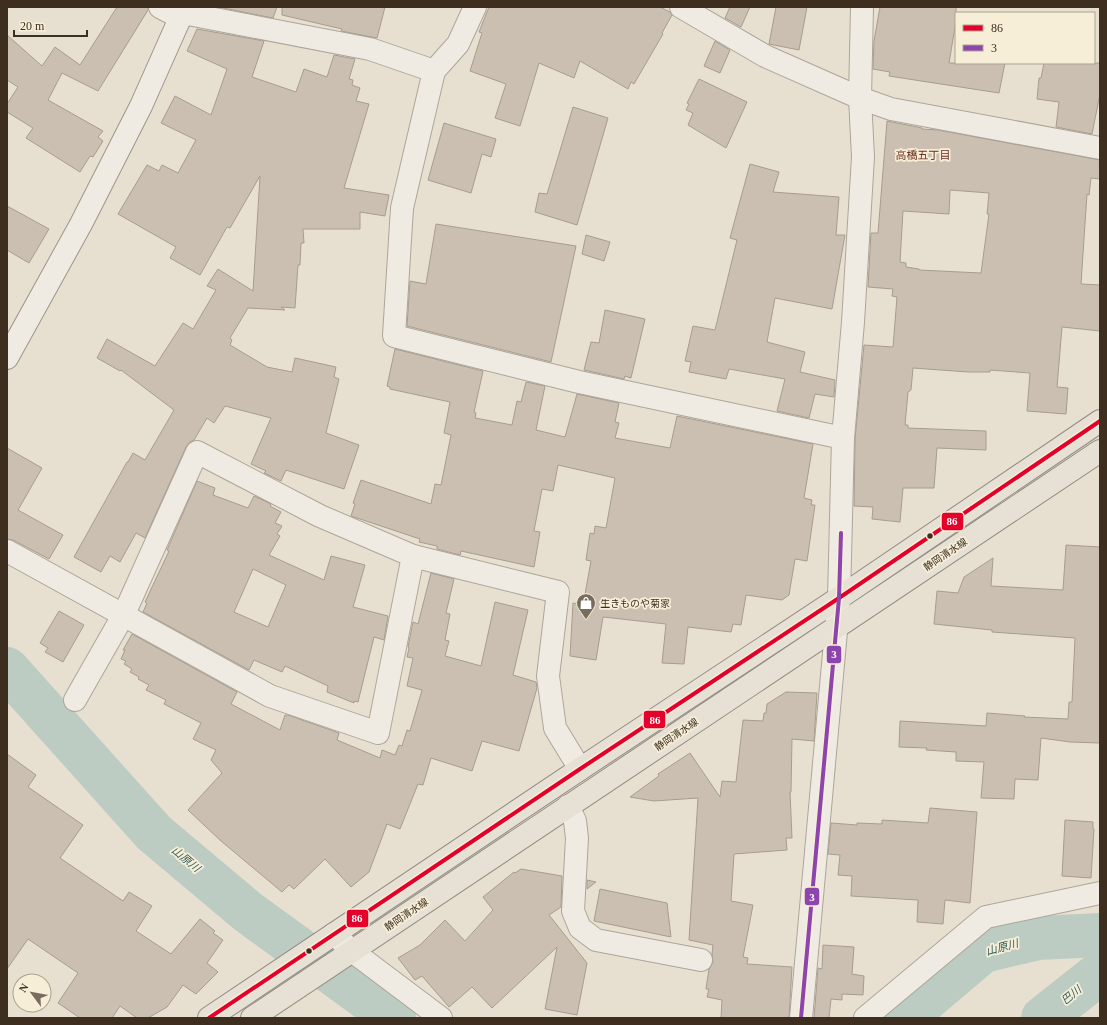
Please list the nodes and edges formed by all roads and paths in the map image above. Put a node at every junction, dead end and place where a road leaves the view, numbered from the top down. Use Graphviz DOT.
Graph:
graph roads {
  1 [pos="160,7"];
  2 [pos="475,7"];
  3 [pos="681,7"];
  4 [pos="862,7"];
  5 [pos="183,13"];
  6 [pos="434,71"];
  7 [pos="860,98"];
  8 [pos="1100,148"];
  9 [pos="7,358"];
  10 [pos="1100,421"];
  11 [pos="843,438"];
  12 [pos="1100,451"];
  13 [pos="7,551"];
  14 [pos="413,556"];
  15 [pos="840,598"];
  16 [pos="124,614"];
  17 [pos="837,627"];
  18 [pos="75,700"];
  19 [pos="580,769"];
  20 [pos="568,806"];
  21 [pos="1100,893"];
  22 [pos="334,934"];
  23 [pos="352,951"];
  24 [pos="701,960"];
  25 [pos="209,1018"];
  26 [pos="252,1018"];
  27 [pos="441,1018"];
  28 [pos="801,1018"];
  29 [pos="865,1018"];
  1 -- 5 [label="street"];
  2 -- 6 [label="street"];
  3 -- 7 [label="street"];
  4 -- 7 [label="street"];
  5 -- 6 [label="street"];
  5 -- 9 [label="street"];
  6 -- 11 [label="street"];
  7 -- 8 [label="street"];
  7 -- 11 [label="street"];
  10 -- 15 [label="main road"];
  11 -- 15 [label="street"];
  12 -- 17 [label="main road, 静岡清水線"];
  13 -- 16 [label="street"];
  14 -- 16 [label="street"];
  14 -- 16 [label="street"];
  14 -- 19 [label="street"];
  15 -- 17 [label="street"];
  15 -- 19 [label="main road"];
  16 -- 18 [label="street"];
  17 -- 20 [label="main road, 静岡清水線"];
  17 -- 28 [label="street"];
  19 -- 22 [label="main road"];
  20 -- 23 [label="main road, 静岡清水線"];
  20 -- 24 [label="street"];
  21 -- 29 [label="street"];
  22 -- 23 [label="street"];
  22 -- 25 [label="main road"];
  23 -- 26 [label="main road, 静岡清水線"];
  23 -- 27 [label="street"];
}
